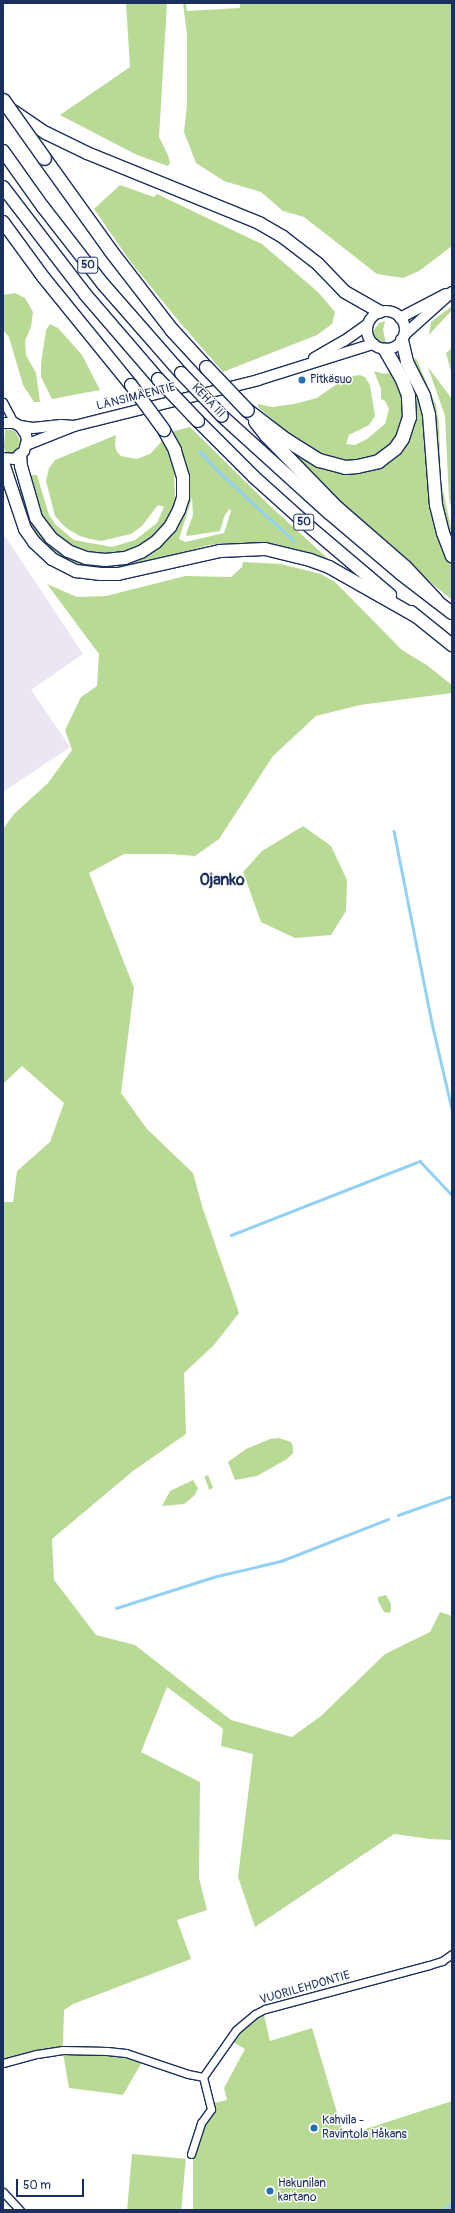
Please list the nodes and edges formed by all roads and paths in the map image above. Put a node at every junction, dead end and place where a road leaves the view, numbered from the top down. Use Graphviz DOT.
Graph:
graph roads {
  1 [pos="3,100"];
  2 [pos="3,103"];
  3 [pos="3,151"];
  4 [pos="3,187"];
  5 [pos="3,222"];
  6 [pos="452,292"];
  7 [pos="380,312"];
  8 [pos="400,318"];
  9 [pos="368,324"];
  10 [pos="403,337"];
  11 [pos="379,346"];
  12 [pos="296,368"];
  13 [pos="3,402"];
  14 [pos="247,410"];
  15 [pos="3,423"];
  16 [pos="17,424"];
  17 [pos="74,426"];
  18 [pos="23,450"];
  19 [pos="3,458"];
  20 [pos="3,463"];
  21 [pos="452,556"];
  22 [pos="436,600"];
  23 [pos="452,613"];
  24 [pos="417,617"];
  25 [pos="452,645"];
  26 [pos="452,1954"];
  27 [pos="3,2063"];
  28 [pos="203,2077"];
  29 [pos="190,2154"];
  30 [pos="3,2192"];
  31 [pos="20,2210"];
  1 -- 14 [label="highway, bridge"];
  2 -- 7 [label="highway"];
  3 -- 22 [label="highway, KEHÄ III / 50, bridge"];
  4 -- 24 [label="highway, KEHÄ III / 50, bridge"];
  5 -- 18 [label="highway, bridge"];
  6 -- 8 [label="main road"];
  6 -- 10 [label="main road"];
  7 -- 8 [label="main road"];
  7 -- 9 [label="main road"];
  8 -- 10 [label="main road"];
  9 -- 11 [label="main road"];
  9 -- 12 [label="main road, LÄNSIMÄENTIE"];
  10 -- 11 [label="main road"];
  10 -- 21 [label="highway"];
  11 -- 12 [label="main road, LÄNSIMÄENTIE"];
  11 -- 14 [label="highway"];
  12 -- 17 [label="main road, LÄNSIMÄENTIE"];
  13 -- 16 [label="street"];
  14 -- 22 [label="highway"];
  15 -- 16 [label="main road, LÄNSIMÄENTIE"];
  16 -- 17 [label="main road, LÄNSIMÄENTIE"];
  16 -- 18 [label="main road"];
  17 -- 18 [label="main road, LÄNSIMÄENTIE"];
  18 -- 19 [label="main road, LÄNSIMÄENTIE"];
  20 -- 24 [label="highway"];
  22 -- 23 [label="highway, KEHÄ III / 50"];
  24 -- 25 [label="highway, KEHÄ III / 50"];
  26 -- 28 [label="street, VUORILEHDONTIE"];
  27 -- 28 [label="street"];
  28 -- 29 [label="street"];
  30 -- 31 [label="street"];
}
